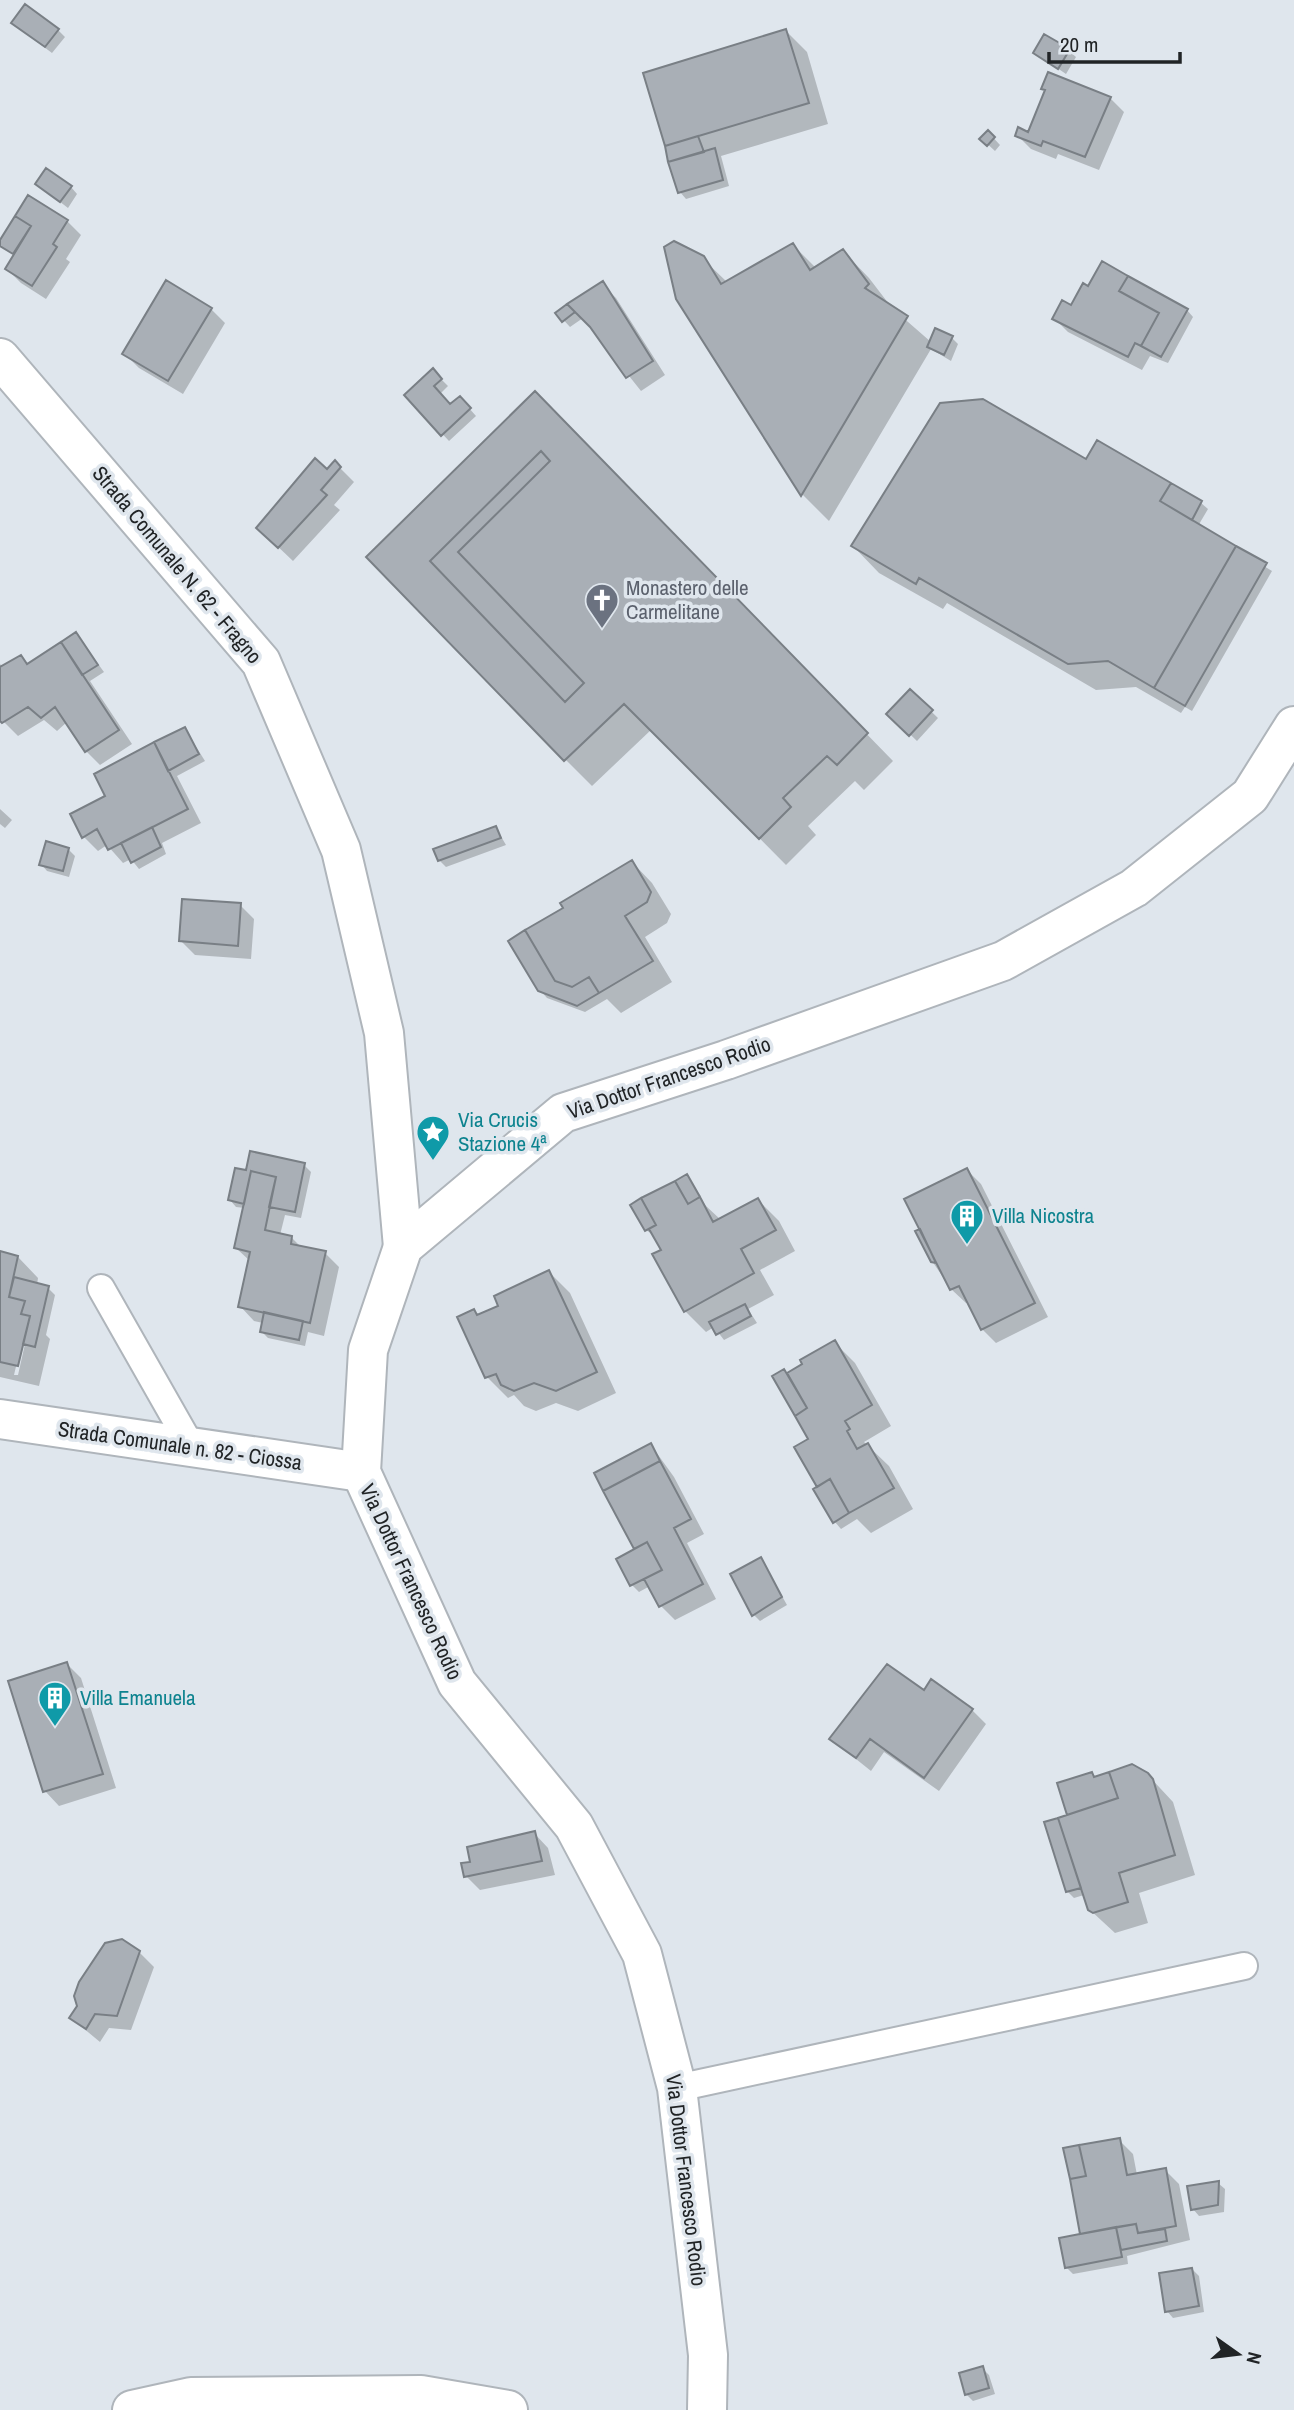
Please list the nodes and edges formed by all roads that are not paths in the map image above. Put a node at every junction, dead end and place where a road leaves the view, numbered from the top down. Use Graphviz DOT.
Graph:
graph roads {
  1 [pos="0,358"];
  2 [pos="1294,726"];
  3 [pos="403,1247"];
  4 [pos="101,1288"];
  5 [pos="0,1419"];
  6 [pos="192,1448"];
  7 [pos="361,1472"];
  8 [pos="1244,1966"];
  9 [pos="677,2088"];
  10 [pos="132,2410"];
  11 [pos="508,2410"];
  12 [pos="707,2410"];
  1 -- 3 [label="main road, Strada Comunale N. 62 - Fragno"];
  2 -- 3 [label="main road, Via Dottor Francesco Rodio"];
  3 -- 7 [label="main road, Via Dottor Francesco Rodio"];
  4 -- 6 [label="lane"];
  5 -- 6 [label="main road, Strada Comunale n. 82 - Ciossa"];
  6 -- 7 [label="main road, Strada Comunale n. 82 - Ciossa"];
  7 -- 9 [label="main road, Via Dottor Francesco Rodio"];
  8 -- 9 [label="lane"];
  9 -- 12 [label="main road, Via Dottor Francesco Rodio"];
  10 -- 11 [label="main road"];
}
